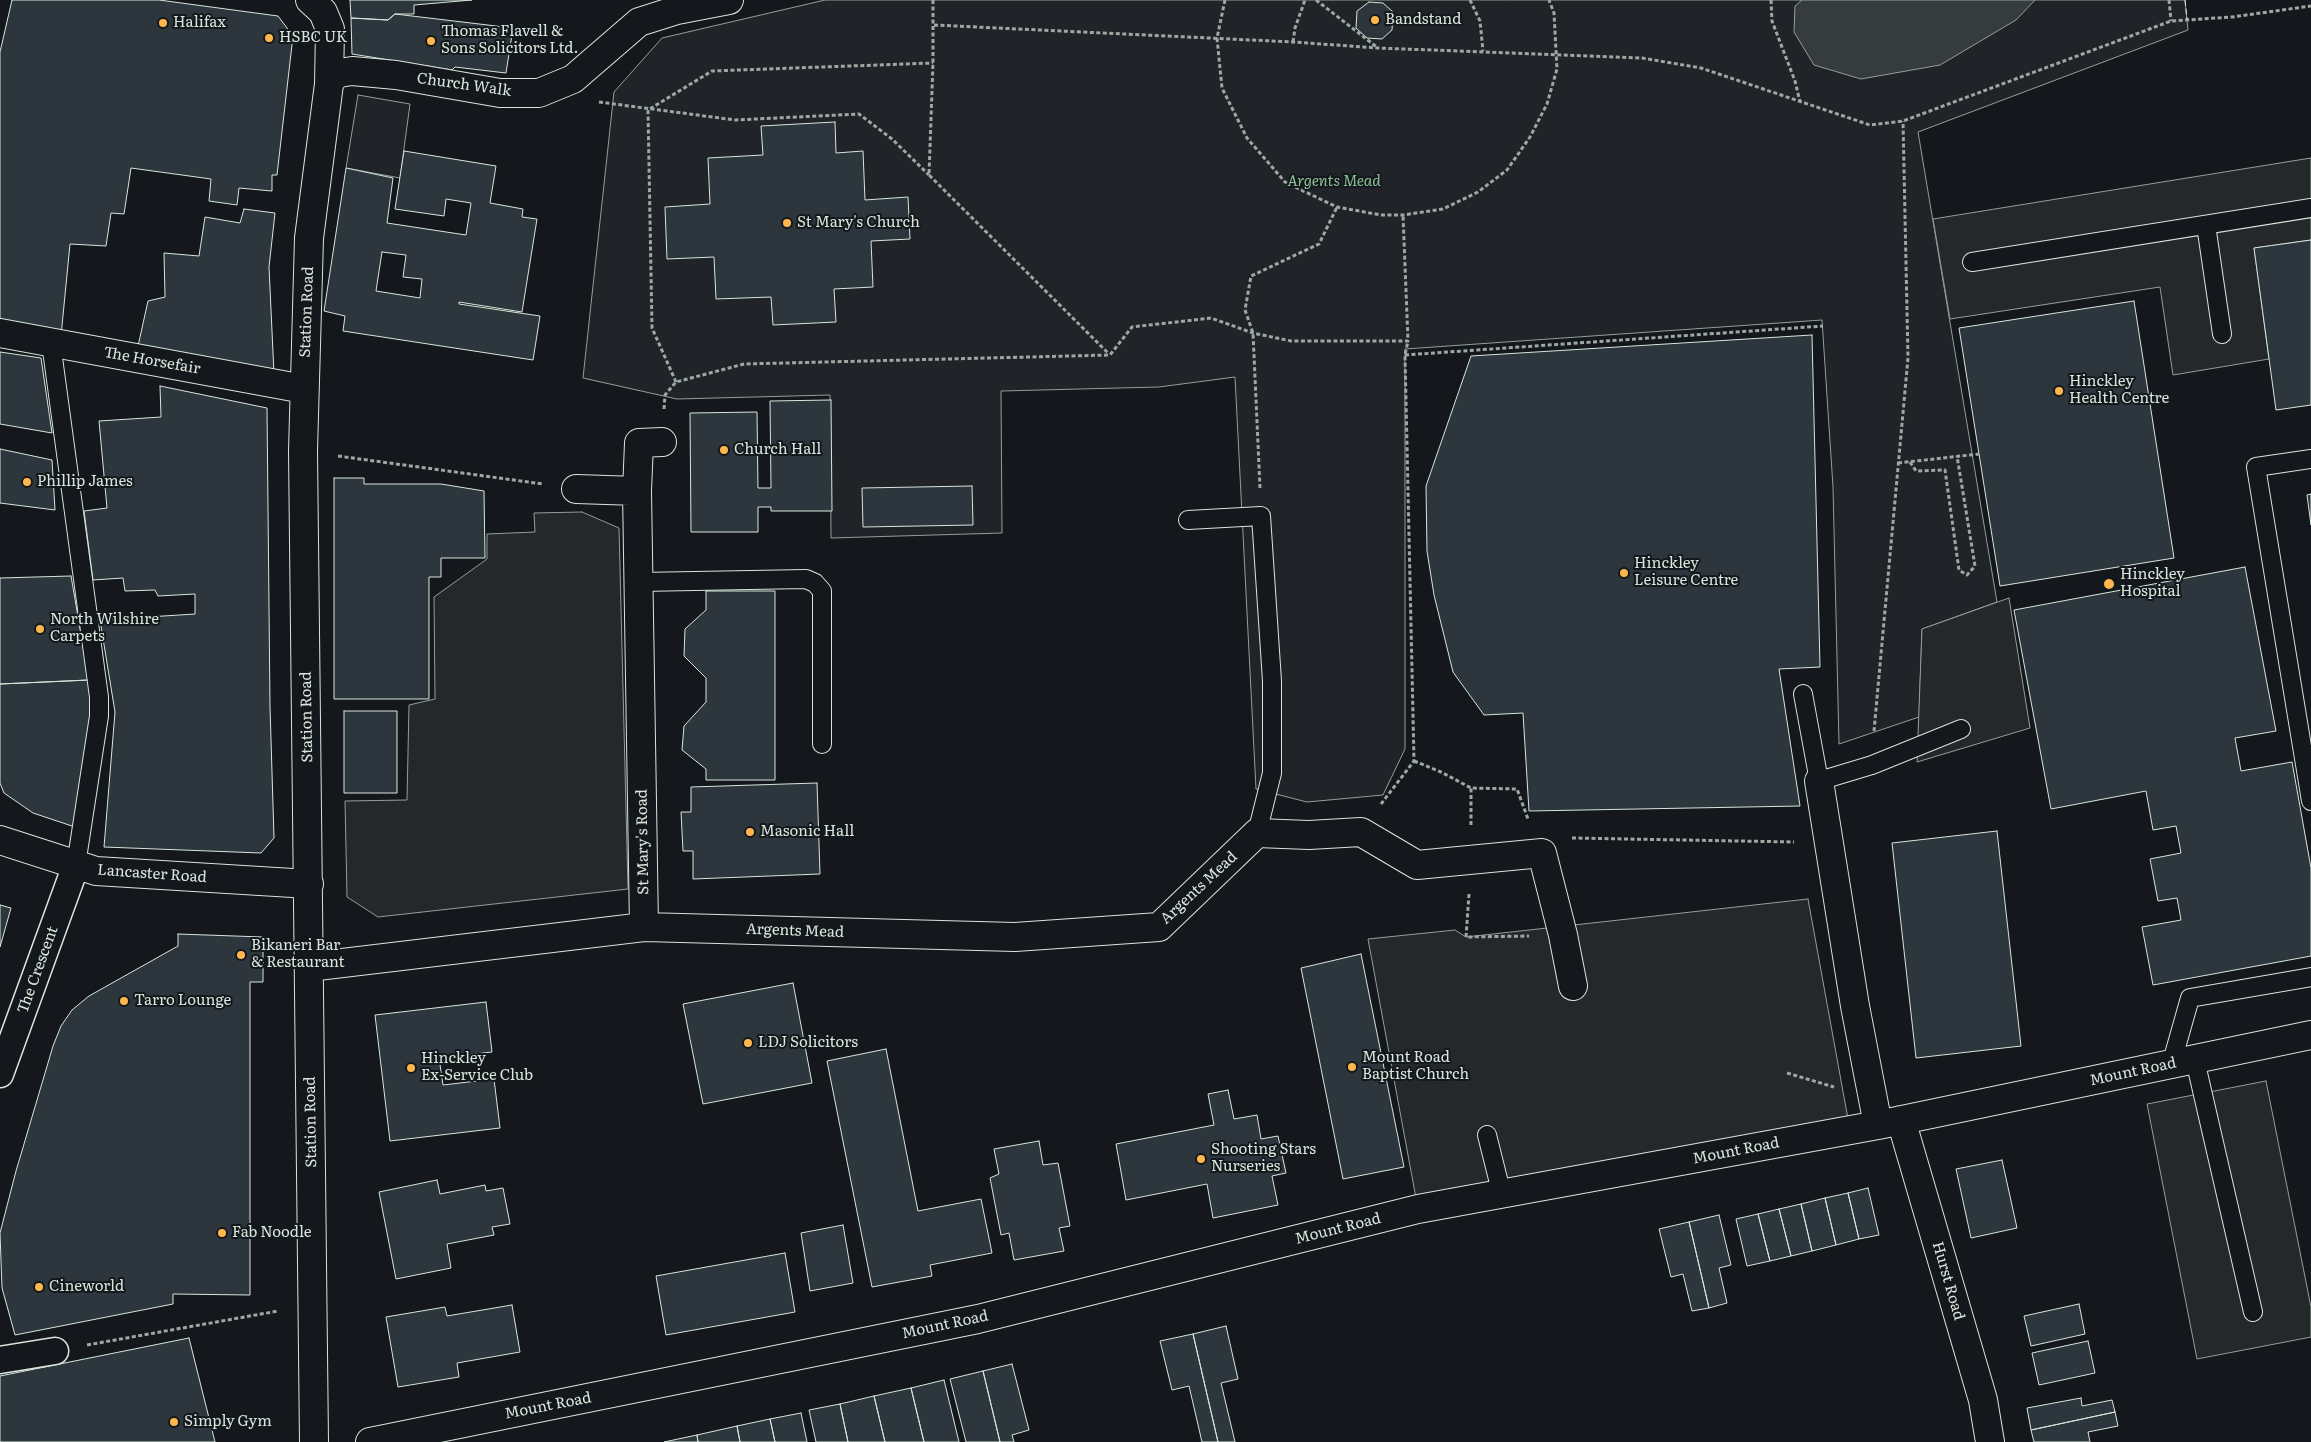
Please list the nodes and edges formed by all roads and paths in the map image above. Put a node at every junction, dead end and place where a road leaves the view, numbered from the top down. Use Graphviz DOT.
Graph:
graph roads {
  1 [pos="310,0"];
  2 [pos="729,0"];
  3 [pos="932,0"];
  4 [pos="1225,0"];
  5 [pos="1305,0"];
  6 [pos="1316,0"];
  7 [pos="1470,0"];
  8 [pos="1549,0"];
  9 [pos="1771,0"];
  10 [pos="2169,0"];
  11 [pos="2311,6"];
  12 [pos="2171,21"];
  13 [pos="934,25"];
  14 [pos="1217,38"];
  15 [pos="1293,42"];
  16 [pos="1378,48"];
  17 [pos="1483,51"];
  18 [pos="1556,54"];
  19 [pos="933,63"];
  20 [pos="329,84"];
  21 [pos="1800,102"];
  22 [pos="648,110"];
  23 [pos="1903,121"];
  24 [pos="930,175"];
  25 [pos="1337,207"];
  26 [pos="2311,208"];
  27 [pos="1403,215"];
  28 [pos="2206,224"];
  29 [pos="1972,262"];
  30 [pos="1823,326"];
  31 [pos="1253,333"];
  32 [pos="0,334"];
  33 [pos="2222,334"];
  34 [pos="1408,342"];
  35 [pos="51,343"];
  36 [pos="1110,355"];
  37 [pos="1405,355"];
  38 [pos="304,389"];
  39 [pos="662,442"];
  40 [pos="303,451"];
  41 [pos="1979,454"];
  42 [pos="1956,456"];
  43 [pos="2311,459"];
  44 [pos="1910,462"];
  45 [pos="1898,463"];
  46 [pos="576,489"];
  47 [pos="638,491"];
  48 [pos="1261,516"];
  49 [pos="1188,520"];
  50 [pos="639,582"];
  51 [pos="1803,694"];
  52 [pos="1960,729"];
  53 [pos="822,744"];
  54 [pos="1414,761"];
  55 [pos="1872,765"];
  56 [pos="1819,781"];
  57 [pos="2311,801"];
  58 [pos="1535,826"];
  59 [pos="1361,832"];
  60 [pos="1256,833"];
  61 [pos="1567,838"];
  62 [pos="0,840"];
  63 [pos="1827,842"];
  64 [pos="76,865"];
  65 [pos="309,884"];
  66 [pos="644,927"];
  67 [pos="309,967"];
  68 [pos="2311,977"];
  69 [pos="1573,986"];
  70 [pos="2311,1035"];
  71 [pos="2183,1062"];
  72 [pos="1787,1073"];
  73 [pos="0,1074"];
  74 [pos="1884,1115"];
  75 [pos="1487,1136"];
  76 [pos="1502,1195"];
  77 [pos="313,1305"];
  78 [pos="2252,1312"];
  79 [pos="55,1351"];
  80 [pos="0,1360"];
  81 [pos="314,1442"];
  82 [pos="370,1442"];
  83 [pos="1990,1442"];
  1 -- 20 [label="street, Station Road"];
  2 -- 20 [label="street, Church Walk"];
  3 -- 13 [label="path"];
  4 -- 14 [label="path"];
  5 -- 15 [label="path"];
  6 -- 16 [label="path"];
  7 -- 17 [label="path"];
  8 -- 18 [label="path"];
  9 -- 21 [label="path"];
  10 -- 12 [label="path"];
  11 -- 12 [label="path"];
  12 -- 23 [label="path"];
  13 -- 14 [label="path"];
  13 -- 19 [label="path"];
  14 -- 15 [label="path"];
  14 -- 25 [label="path"];
  15 -- 16 [label="path"];
  16 -- 17 [label="path"];
  17 -- 18 [label="path"];
  18 -- 21 [label="path"];
  18 -- 27 [label="path"];
  19 -- 22 [label="path"];
  19 -- 24 [label="path"];
  20 -- 38 [label="street, Station Road"];
  21 -- 23 [label="path"];
  22 -- 24 [label="path"];
  22 -- 36 [label="path"];
  23 -- 45 [label="path"];
  24 -- 36 [label="path"];
  25 -- 27 [label="path"];
  25 -- 31 [label="path"];
  26 -- 28 [label="lane"];
  27 -- 34 [label="path"];
  28 -- 29 [label="lane"];
  28 -- 33 [label="lane"];
  30 -- 37 [label="path"];
  31 -- 34 [label="path"];
  31 -- 36 [label="path"];
  31 -- 48 [label="path"];
  32 -- 35 [label="street, The Horsefair"];
  34 -- 37 [label="path"];
  35 -- 38 [label="street, The Horsefair"];
  35 -- 64 [label="lane"];
  37 -- 54 [label="path"];
  38 -- 40 [label="street, Station Road"];
  39 -- 47 [label="street, St Mary's Road"];
  40 -- 46 [label="path"];
  40 -- 65 [label="street, Station Road"];
  41 -- 42 [label="path"];
  42 -- 44 [label="path"];
  42 -- 44 [label="path"];
  43 -- 57 [label="lane"];
  44 -- 45 [label="path"];
  45 -- 55 [label="path"];
  46 -- 47 [label="street"];
  47 -- 50 [label="street, St Mary's Road"];
  48 -- 49 [label="lane"];
  48 -- 60 [label="lane"];
  50 -- 53 [label="lane"];
  50 -- 66 [label="street, St Mary's Road"];
  51 -- 56 [label="lane"];
  52 -- 55 [label="lane"];
  54 -- 58 [label="path"];
  54 -- 59 [label="path"];
  55 -- 56 [label="lane"];
  56 -- 63 [label="street, Hurst Road"];
  59 -- 60 [label="street"];
  59 -- 69 [label="street"];
  60 -- 66 [label="street, Argents Mead"];
  61 -- 63 [label="path"];
  62 -- 64 [label="street, Lancaster Road"];
  63 -- 74 [label="street, Hurst Road"];
  64 -- 65 [label="street, Lancaster Road"];
  64 -- 73 [label="street, The Crescent"];
  65 -- 67 [label="street, Station Road"];
  66 -- 67 [label="street"];
  67 -- 77 [label="street, Station Road"];
  68 -- 71 [label="lane"];
  70 -- 71 [label="street, Mount Road"];
  71 -- 74 [label="street, Mount Road"];
  71 -- 78 [label="lane"];
  72 -- 74 [label="path"];
  74 -- 76 [label="street, Mount Road"];
  74 -- 83 [label="street, Hurst Road"];
  75 -- 76 [label="lane"];
  76 -- 82 [label="street, Mount Road"];
  77 -- 79 [label="path"];
  77 -- 81 [label="street, Station Road"];
  79 -- 80 [label="street"];
}
